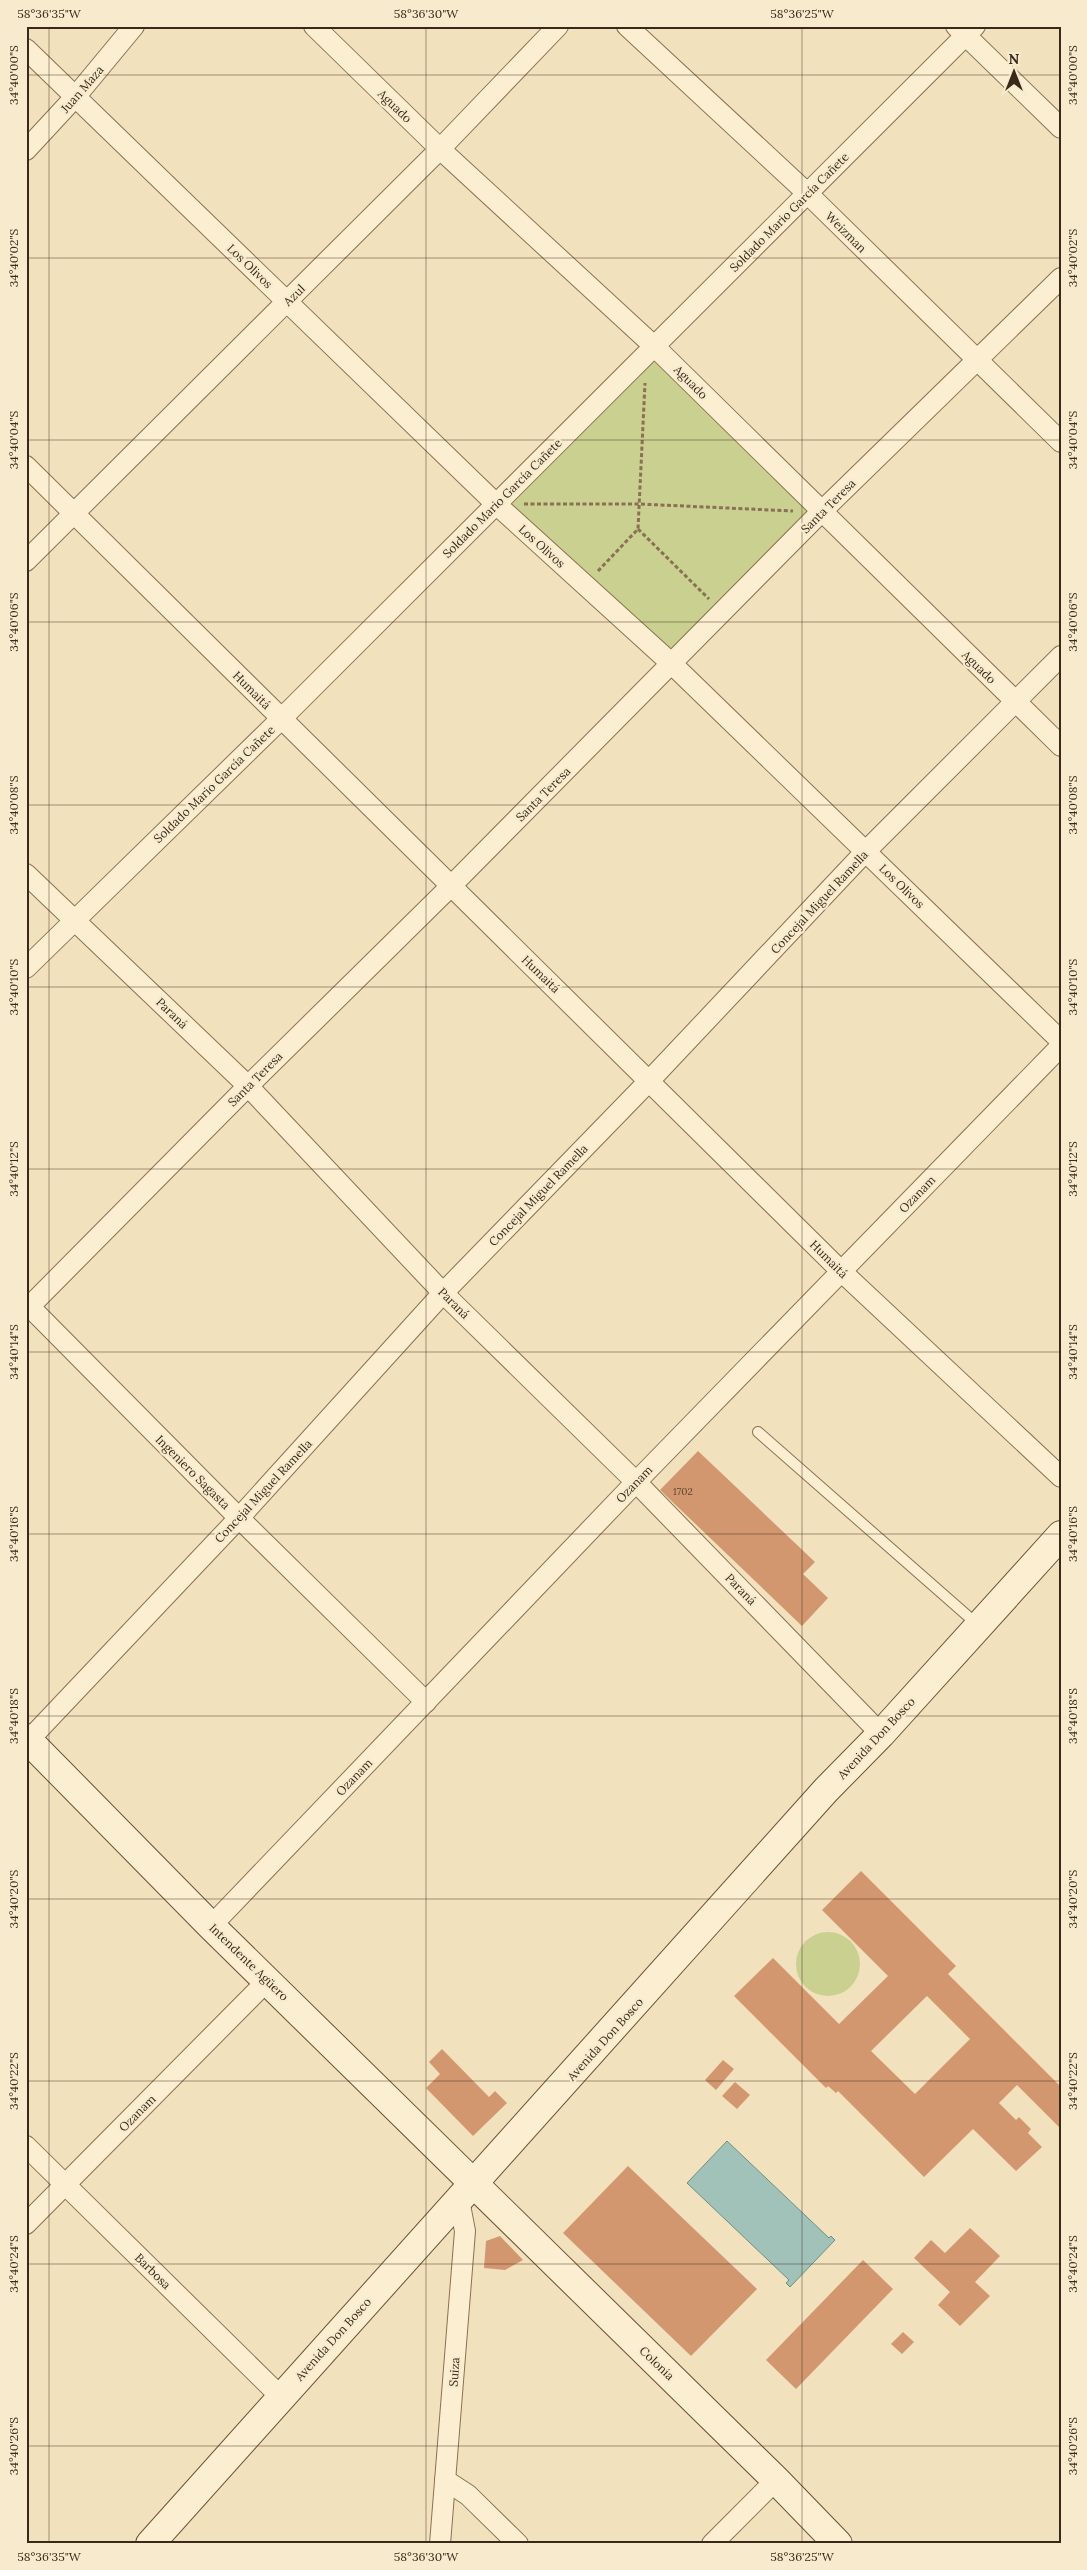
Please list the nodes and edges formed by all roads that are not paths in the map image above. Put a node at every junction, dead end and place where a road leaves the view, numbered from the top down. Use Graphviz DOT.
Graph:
graph roads {
  1 [pos="134,26"];
  2 [pos="314,26"];
  3 [pos="558,26"];
  4 [pos="627,26"];
  5 [pos="966,29"];
  6 [pos="26,49"];
  7 [pos="76,96"];
  8 [pos="1061,128"];
  9 [pos="440,149"];
  10 [pos="26,150"];
  11 [pos="807,193"];
  12 [pos="1061,278"];
  13 [pos="286,302"];
  14 [pos="651,351"];
  15 [pos="976,360"];
  16 [pos="1061,442"];
  17 [pos="26,466"];
  18 [pos="496,504"];
  19 [pos="821,512"];
  20 [pos="73,514"];
  21 [pos="26,561"];
  22 [pos="1061,656"];
  23 [pos="672,664"];
  24 [pos="1014,701"];
  25 [pos="281,719"];
  26 [pos="1061,746"];
  27 [pos="866,851"];
  28 [pos="26,874"];
  29 [pos="451,886"];
  30 [pos="74,920"];
  31 [pos="26,968"];
  32 [pos="1061,1041"];
  33 [pos="1061,1046"];
  34 [pos="650,1080"];
  35 [pos="248,1086"];
  36 [pos="842,1272"];
  37 [pos="443,1293"];
  38 [pos="27,1307"];
  39 [pos="758,1432"];
  40 [pos="1061,1477"];
  41 [pos="636,1482"];
  42 [pos="239,1518"];
  43 [pos="1057,1547"];
  44 [pos="978,1625"];
  45 [pos="426,1702"];
  46 [pos="881,1734"];
  47 [pos="27,1740"];
  48 [pos="211,1926"];
  49 [pos="268,1980"];
  50 [pos="26,2146"];
  51 [pos="65,2184"];
  52 [pos="467,2192"];
  53 [pos="26,2224"];
  54 [pos="280,2396"];
  55 [pos="446,2480"];
  56 [pos="776,2480"];
  57 [pos="150,2544"];
  58 [pos="440,2544"];
  59 [pos="518,2544"];
  60 [pos="712,2544"];
  61 [pos="838,2544"];
  1 -- 7 [label="street, Juan Maza"];
  2 -- 9 [label="street, Aguado"];
  3 -- 9 [label="street, Azul"];
  4 -- 11 [label="street, Weizman"];
  5 -- 8 [label="street"];
  5 -- 11 [label="street, Soldado Mario García Cañete"];
  6 -- 7 [label="street, Los Olivos"];
  7 -- 10 [label="street, Juan Maza"];
  7 -- 13 [label="street, Los Olivos"];
  9 -- 13 [label="street, Azul"];
  9 -- 14 [label="street, Aguado"];
  11 -- 14 [label="street, Soldado Mario García Cañete"];
  11 -- 15 [label="street, Weizman"];
  12 -- 15 [label="street, Santa Teresa"];
  13 -- 18 [label="street, Los Olivos"];
  13 -- 20 [label="street, Azul"];
  14 -- 18 [label="street, Soldado Mario García Cañete"];
  14 -- 19 [label="street, Aguado"];
  15 -- 16 [label="street, Weizman"];
  15 -- 19 [label="street, Santa Teresa"];
  17 -- 20 [label="street, Humaitá"];
  18 -- 23 [label="street, Los Olivos"];
  18 -- 25 [label="street, Soldado Mario García Cañete"];
  19 -- 23 [label="street, Santa Teresa"];
  19 -- 24 [label="street, Aguado"];
  20 -- 21 [label="street, Azul"];
  20 -- 25 [label="street, Humaitá"];
  22 -- 24 [label="street, Concejal Miguel Ramella"];
  23 -- 27 [label="street, Los Olivos"];
  23 -- 29 [label="street, Santa Teresa"];
  24 -- 26 [label="street, Aguado"];
  24 -- 27 [label="street, Concejal Miguel Ramella"];
  25 -- 29 [label="street, Humaitá"];
  25 -- 30 [label="street, Soldado Mario García Cañete"];
  27 -- 32 [label="street, Los Olivos"];
  27 -- 34 [label="street, Concejal Miguel Ramella"];
  28 -- 30 [label="street, Paraná"];
  29 -- 34 [label="street, Humaitá"];
  29 -- 35 [label="street, Santa Teresa"];
  30 -- 31 [label="street, Soldado Mario García Cañete"];
  30 -- 35 [label="street, Paraná"];
  33 -- 36 [label="street, Ozanam"];
  34 -- 36 [label="street, Humaitá"];
  34 -- 37 [label="street, Concejal Miguel Ramella"];
  35 -- 37 [label="street, Paraná"];
  35 -- 38 [label="street, Santa Teresa"];
  36 -- 40 [label="street, Humaitá"];
  36 -- 41 [label="street, Ozanam"];
  37 -- 41 [label="street, Paraná"];
  37 -- 42 [label="street, Concejal Miguel Ramella"];
  38 -- 42 [label="street, Ingeniero Sagasta"];
  39 -- 44 [label="lane"];
  41 -- 45 [label="street, Ozanam"];
  41 -- 46 [label="street, Paraná"];
  42 -- 45 [label="street, Ingeniero Sagasta"];
  42 -- 47 [label="street, Concejal Miguel Ramella"];
  43 -- 44 [label="main road, Avenida Don Bosco"];
  44 -- 46 [label="main road, Avenida Don Bosco"];
  45 -- 48 [label="street, Ozanam"];
  46 -- 52 [label="main road, Avenida Don Bosco"];
  47 -- 48 [label="main road, Intendente Agüero"];
  48 -- 49 [label="main road, Intendente Agüero"];
  49 -- 51 [label="street, Ozanam"];
  49 -- 52 [label="main road, Intendente Agüero"];
  50 -- 51 [label="street, Barbosa"];
  51 -- 53 [label="street, Ozanam"];
  51 -- 54 [label="street, Barbosa"];
  52 -- 54 [label="main road, Avenida Don Bosco"];
  52 -- 55 [label="street, Suiza"];
  52 -- 56 [label="main road, Colonia"];
  54 -- 57 [label="main road, Avenida Don Bosco"];
  55 -- 58 [label="street, Suiza"];
  55 -- 59 [label="street"];
  56 -- 60 [label="street"];
  56 -- 61 [label="main road, Colonia"];
}
